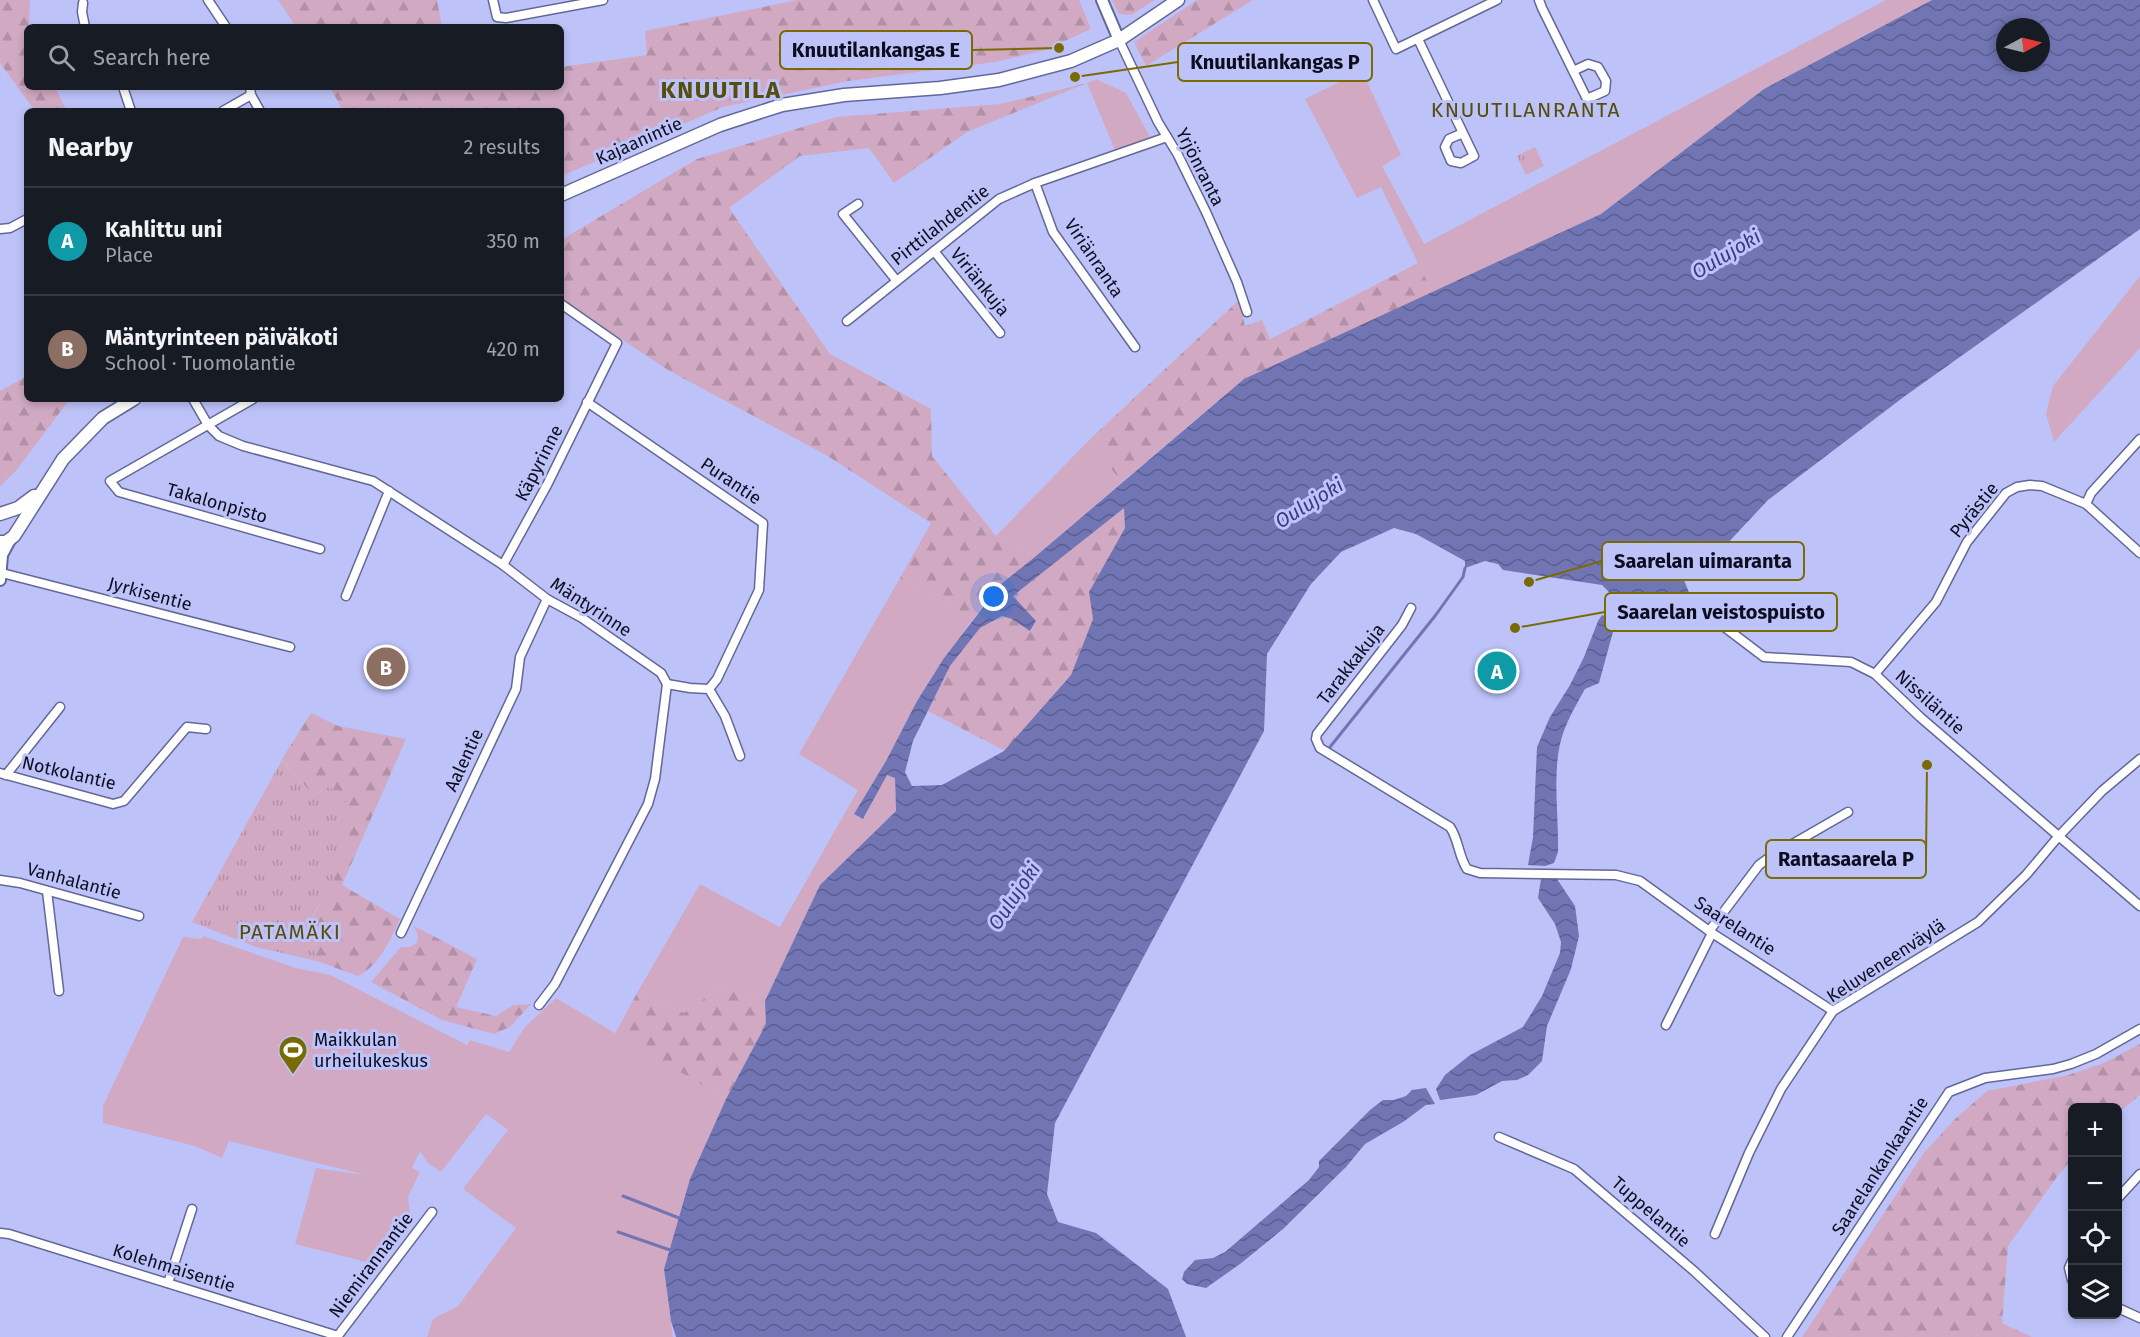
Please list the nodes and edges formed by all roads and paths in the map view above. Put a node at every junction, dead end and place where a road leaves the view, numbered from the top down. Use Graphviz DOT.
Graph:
graph roads {
  1 [pos="208,0"];
  2 [pos="493,0"];
  3 [pos="603,0"];
  4 [pos="1102,0"];
  5 [pos="1178,0"];
  6 [pos="1373,0"];
  7 [pos="1496,0"];
  8 [pos="1539,0"];
  9 [pos="83,3"];
  10 [pos="85,24"];
  11 [pos="224,24"];
  12 [pos="1418,39"];
  13 [pos="1119,40"];
  14 [pos="1573,71"];
  15 [pos="124,90"];
  16 [pos="250,91"];
  17 [pos="130,108"];
  18 [pos="227,108"];
  19 [pos="258,108"];
  20 [pos="1463,133"];
  21 [pos="1167,137"];
  22 [pos="1035,183"];
  23 [pos="564,194"];
  24 [pos="858,204"];
  25 [pos="24,221"];
  26 [pos="0,229"];
  27 [pos="934,251"];
  28 [pos="896,280"];
  29 [pos="564,306"];
  30 [pos="1247,312"];
  31 [pos="847,321"];
  32 [pos="1000,333"];
  33 [pos="1135,347"];
  34 [pos="129,402"];
  35 [pos="195,402"];
  36 [pos="248,402"];
  37 [pos="587,402"];
  38 [pos="208,425"];
  39 [pos="2140,439"];
  40 [pos="49,480"];
  41 [pos="389,491"];
  42 [pos="2086,504"];
  43 [pos="1,514"];
  44 [pos="9,538"];
  45 [pos="320,549"];
  46 [pos="0,553"];
  47 [pos="2140,553"];
  48 [pos="503,565"];
  49 [pos="1,573"];
  50 [pos="346,596"];
  51 [pos="547,599"];
  52 [pos="1411,608"];
  53 [pos="1661,626"];
  54 [pos="290,647"];
  55 [pos="1875,674"];
  56 [pos="667,684"];
  57 [pos="709,689"];
  58 [pos="60,707"];
  59 [pos="206,729"];
  60 [pos="1316,739"];
  61 [pos="740,756"];
  62 [pos="2140,759"];
  63 [pos="3,774"];
  64 [pos="1848,812"];
  65 [pos="2058,837"];
  66 [pos="0,879"];
  67 [pos="47,891"];
  68 [pos="2140,906"];
  69 [pos="139,916"];
  70 [pos="1711,931"];
  71 [pos="400,933"];
  72 [pos="59,992"];
  73 [pos="539,1005"];
  74 [pos="1833,1011"];
  75 [pos="1666,1025"];
  76 [pos="2140,1029"];
  77 [pos="1499,1137"];
  78 [pos="2140,1173"];
  79 [pos="2122,1193"];
  80 [pos="192,1209"];
  81 [pos="432,1212"];
  82 [pos="0,1233"];
  83 [pos="1715,1233"];
  84 [pos="168,1283"];
  85 [pos="2122,1310"];
  86 [pos="2140,1318"];
  87 [pos="338,1336"];
  88 [pos="1765,1337"];
  89 [pos="1787,1337"];
  1 -- 11 [label="street"];
  2 -- 3 [label="street"];
  4 -- 13 [label="street"];
  5 -- 13 [label="main road, Kajaanintie"];
  6 -- 12 [label="street"];
  7 -- 12 [label="street"];
  8 -- 14 [label="street"];
  9 -- 10 [label="street"];
  12 -- 20 [label="street"];
  13 -- 21 [label="street, Yrjönranta"];
  13 -- 23 [label="main road, Kajaanintie"];
  14 -- 14 [label="street"];
  15 -- 17 [label="street"];
  16 -- 18 [label="street"];
  16 -- 19 [label="street"];
  21 -- 22 [label="street, Pirttilahdentie"];
  21 -- 30 [label="street, Yrjönranta"];
  22 -- 27 [label="street, Pirttilahdentie"];
  22 -- 33 [label="street, Viriänranta"];
  24 -- 28 [label="street"];
  25 -- 26 [label="street"];
  27 -- 28 [label="street, Pirttilahdentie"];
  27 -- 32 [label="street, Viriänkuja"];
  28 -- 31 [label="street, Pirttilahdentie"];
  29 -- 37 [label="street, Käpyrinne"];
  34 -- 40 [label="main road"];
  35 -- 38 [label="street, Mäntyrinne"];
  36 -- 38 [label="street"];
  37 -- 48 [label="street, Käpyrinne"];
  37 -- 57 [label="street, Purantie"];
  38 -- 41 [label="street, Mäntyrinne"];
  38 -- 45 [label="street, Takalonpisto"];
  39 -- 42 [label="street"];
  40 -- 43 [label="main road"];
  40 -- 44 [label="main road"];
  41 -- 48 [label="street, Mäntyrinne"];
  41 -- 50 [label="street"];
  42 -- 47 [label="street, Pyrästie"];
  42 -- 55 [label="street, Pyrästie"];
  43 -- 44 [label="main road"];
  44 -- 49 [label="street"];
  46 -- 49 [label="street"];
  48 -- 51 [label="street, Mäntyrinne"];
  49 -- 54 [label="street, Jyrkisentie"];
  51 -- 56 [label="street, Mäntyrinne"];
  51 -- 71 [label="street, Aalentie"];
  52 -- 60 [label="street, Tarakkakuja"];
  53 -- 55 [label="street, Nissiläntie"];
  55 -- 65 [label="street, Nissiläntie"];
  56 -- 57 [label="street"];
  56 -- 73 [label="street"];
  57 -- 61 [label="street"];
  58 -- 63 [label="street"];
  59 -- 63 [label="street, Notkolantie"];
  60 -- 70 [label="street, Saarelantie"];
  62 -- 65 [label="street"];
  64 -- 70 [label="street"];
  65 -- 68 [label="street, Nissiläntie"];
  65 -- 74 [label="street, Keluveneenväylä"];
  66 -- 67 [label="street, Vanhalantie"];
  67 -- 69 [label="street, Vanhalantie"];
  67 -- 72 [label="street"];
  70 -- 74 [label="street, Saarelantie"];
  70 -- 75 [label="street"];
  74 -- 83 [label="street, Keluveneenväylä"];
  76 -- 89 [label="street, Saarelankankaantie"];
  77 -- 88 [label="street, Tuppelantie"];
  78 -- 79 [label="street"];
  80 -- 84 [label="street"];
  81 -- 87 [label="street, Niemirannantie"];
  82 -- 84 [label="street, Kolehmaisentie"];
  84 -- 87 [label="street, Kolehmaisentie"];
  85 -- 86 [label="street"];
}
